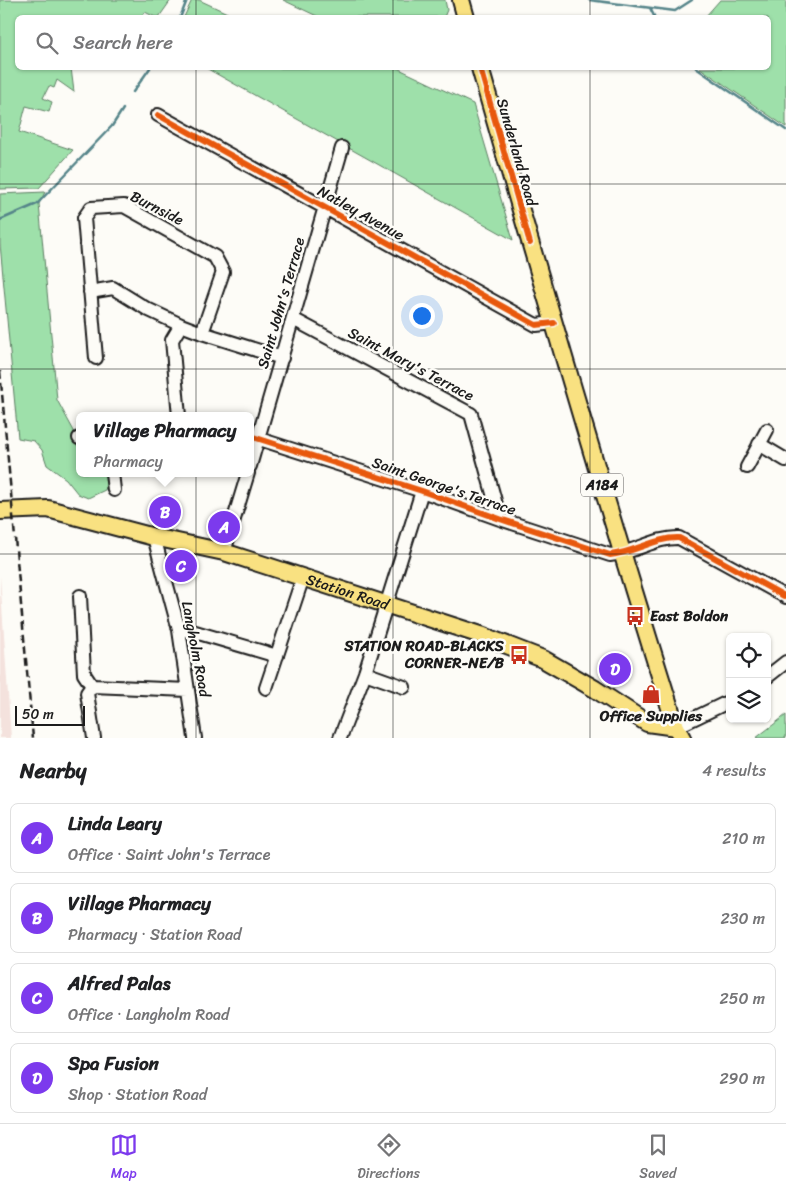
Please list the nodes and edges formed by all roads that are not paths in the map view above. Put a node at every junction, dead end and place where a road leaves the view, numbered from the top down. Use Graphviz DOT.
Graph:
graph roads {
  1 [pos="461,0"];
  2 [pos="465,15"];
  3 [pos="481,70"];
  4 [pos="158,115"];
  5 [pos="342,148"];
  6 [pos="325,207"];
  7 [pos="90,292"];
  8 [pos="293,319"];
  9 [pos="554,324"];
  10 [pos="181,325"];
  11 [pos="202,333"];
  12 [pos="96,358"];
  13 [pos="282,358"];
  14 [pos="179,412"];
  15 [pos="767,430"];
  16 [pos="254,437"];
  17 [pos="759,444"];
  18 [pos="786,460"];
  19 [pos="746,466"];
  20 [pos="112,477"];
  21 [pos="247,477"];
  22 [pos="114,490"];
  23 [pos="422,491"];
  24 [pos="0,511"];
  25 [pos="500,519"];
  26 [pos="154,537"];
  27 [pos="224,552"];
  28 [pos="622,554"];
  29 [pos="303,578"];
  30 [pos="80,596"];
  31 [pos="786,597"];
  32 [pos="386,605"];
  33 [pos="179,630"];
  34 [pos="277,656"];
  35 [pos="786,662"];
  36 [pos="365,673"];
  37 [pos="771,674"];
  38 [pos="92,686"];
  39 [pos="404,687"];
  40 [pos="266,688"];
  41 [pos="188,690"];
  42 [pos="726,703"];
  43 [pos="679,732"];
  44 [pos="94,738"];
  45 [pos="195,738"];
  46 [pos="340,738"];
  1 -- 2 [label="main road"];
  3 -- 9 [label="main road, Sunderland Road / A184"];
  4 -- 6 [label="street, Natley Avenue"];
  5 -- 6 [label="street, Saint John's Terrace"];
  6 -- 8 [label="street, Saint John's Terrace"];
  6 -- 9 [label="street, Natley Avenue"];
  7 -- 10 [label="street"];
  7 -- 11 [label="street, Burnside"];
  7 -- 12 [label="street, Burnside"];
  8 -- 13 [label="street, Saint John's Terrace"];
  8 -- 25 [label="street, Saint Mary's Terrace"];
  9 -- 28 [label="main road, Sunderland Road / A184"];
  10 -- 11 [label="street"];
  10 -- 14 [label="street"];
  11 -- 13 [label="street"];
  13 -- 16 [label="street, Saint John's Terrace"];
  15 -- 17 [label="street"];
  16 -- 23 [label="street, Saint George's Terrace"];
  17 -- 18 [label="street"];
  17 -- 19 [label="street"];
  20 -- 22 [label="street"];
  21 -- 27 [label="street"];
  23 -- 25 [label="street, Saint George's Terrace"];
  23 -- 32 [label="street"];
  24 -- 26 [label="main road, Station Road"];
  25 -- 28 [label="street, Saint George's Terrace"];
  26 -- 27 [label="main road, Station Road"];
  26 -- 33 [label="street, Langholm Road"];
  27 -- 29 [label="main road, Station Road"];
  28 -- 31 [label="street"];
  28 -- 43 [label="main road, Sunderland Road / A184"];
  29 -- 32 [label="main road, Station Road"];
  29 -- 34 [label="street"];
  30 -- 38 [label="street"];
  32 -- 36 [label="street"];
  32 -- 43 [label="main road, Station Road"];
  33 -- 34 [label="street"];
  33 -- 41 [label="street, Langholm Road"];
  34 -- 40 [label="street"];
  35 -- 37 [label="street"];
  36 -- 39 [label="street"];
  36 -- 46 [label="street"];
  38 -- 41 [label="street"];
  38 -- 44 [label="street"];
  41 -- 45 [label="street, Langholm Road"];
  42 -- 43 [label="street"];
}
